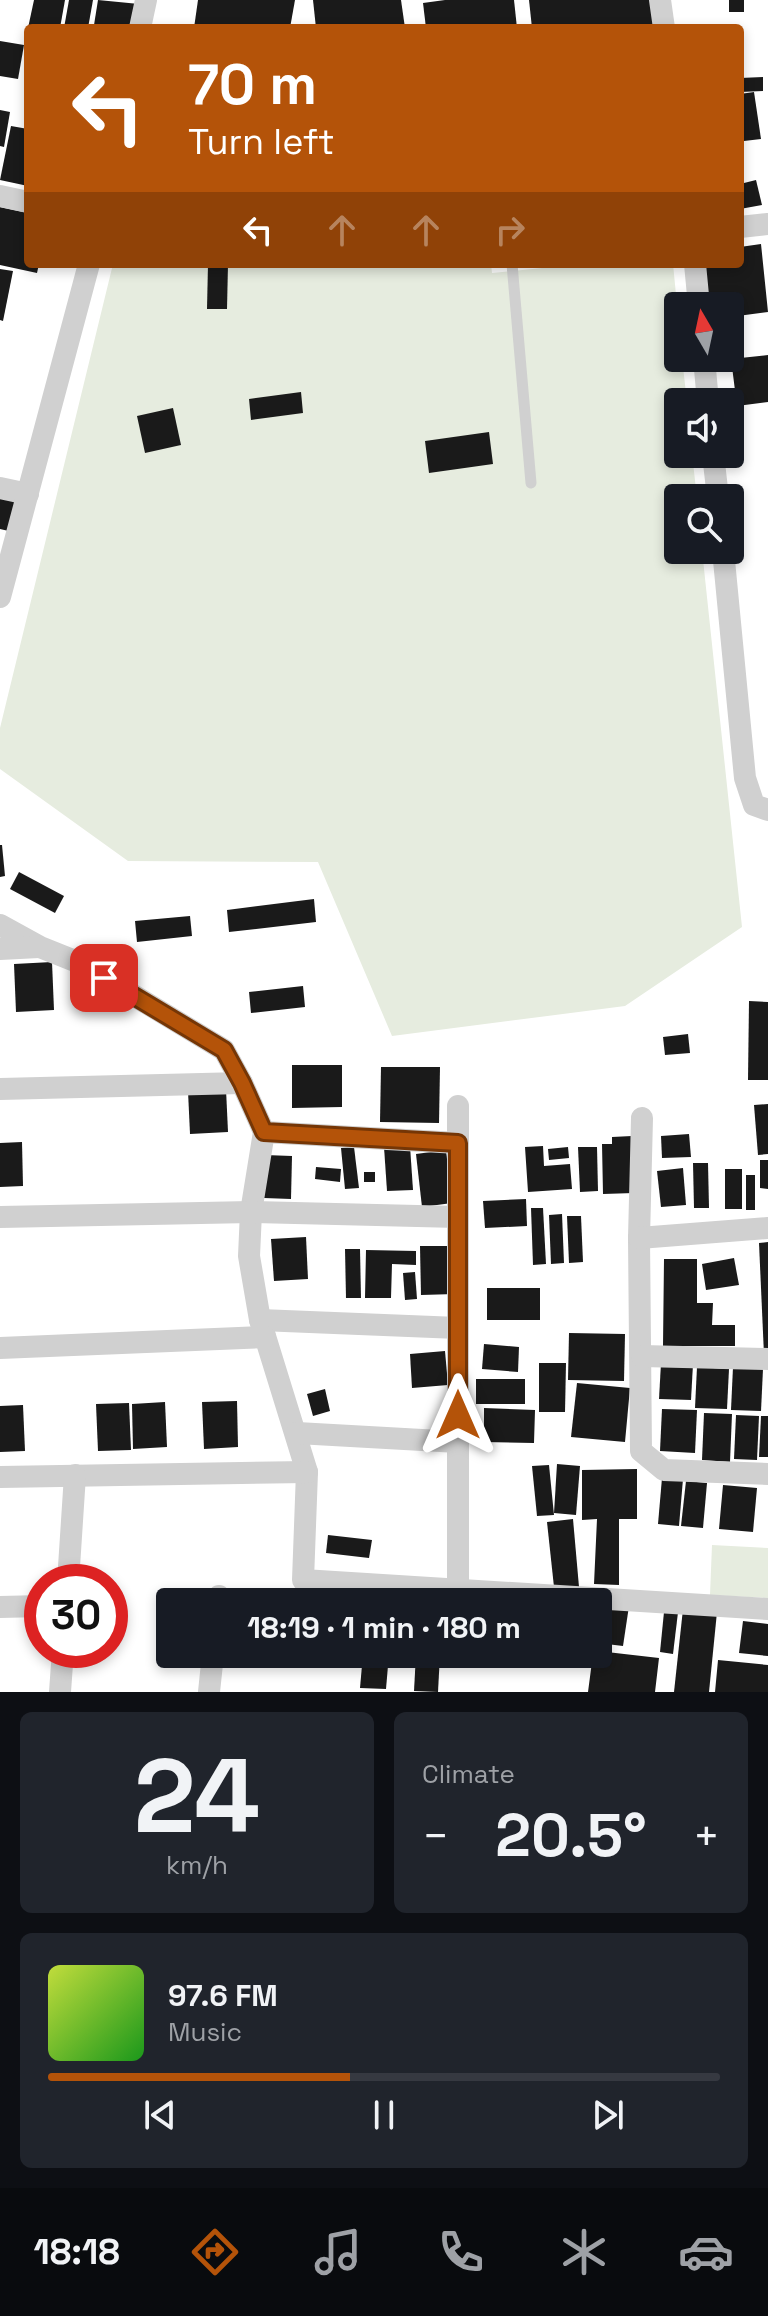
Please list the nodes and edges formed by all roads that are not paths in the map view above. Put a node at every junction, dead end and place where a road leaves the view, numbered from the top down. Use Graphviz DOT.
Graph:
graph roads {
  1 [pos="146,0"];
  2 [pos="660,0"];
  3 [pos="141,24"];
  4 [pos="663,24"];
  5 [pos="0,196"];
  6 [pos="24,201"];
  7 [pos="768,224"];
  8 [pos="744,227"];
  9 [pos="88,268"];
  10 [pos="512,268"];
  11 [pos="695,268"];
  12 [pos="698,292"];
  13 [pos="531,483"];
  14 [pos="0,488"];
  15 [pos="28,494"];
  16 [pos="724,564"];
  17 [pos="0,597"];
  18 [pos="768,810"];
  19 [pos="0,925"];
  20 [pos="40,947"];
  21 [pos="0,949"];
  22 [pos="242,1083"];
  23 [pos="0,1089"];
  24 [pos="458,1106"];
  25 [pos="642,1118"];
  26 [pos="264,1132"];
  27 [pos="458,1143"];
  28 [pos="251,1212"];
  29 [pos="0,1217"];
  30 [pos="458,1217"];
  31 [pos="768,1228"];
  32 [pos="639,1238"];
  33 [pos="262,1328"];
  34 [pos="458,1328"];
  35 [pos="0,1348"];
  36 [pos="642,1356"];
  37 [pos="768,1359"];
  38 [pos="297,1433"];
  39 [pos="458,1442"];
  40 [pos="307,1472"];
  41 [pos="768,1474"];
  42 [pos="75,1475"];
  43 [pos="0,1477"];
  44 [pos="69,1564"];
  45 [pos="427,1588"];
  46 [pos="458,1588"];
  47 [pos="612,1599"];
  48 [pos="24,1606"];
  49 [pos="0,1607"];
  50 [pos="768,1609"];
  51 [pos="62,1668"];
  52 [pos="212,1668"];
  53 [pos="60,1692"];
  54 [pos="209,1692"];
  1 -- 3 [label="street"];
  2 -- 4 [label="street"];
  5 -- 6 [label="street"];
  7 -- 8 [label="street"];
  9 -- 15 [label="street"];
  10 -- 13 [label="lane"];
  11 -- 12 [label="street"];
  14 -- 15 [label="street"];
  15 -- 17 [label="street"];
  16 -- 18 [label="street"];
  19 -- 20 [label="street"];
  20 -- 21 [label="street"];
  20 -- 22 [label="street"];
  22 -- 23 [label="street"];
  22 -- 26 [label="street"];
  24 -- 27 [label="street"];
  25 -- 32 [label="street"];
  26 -- 27 [label="street"];
  26 -- 28 [label="street"];
  27 -- 30 [label="street"];
  28 -- 29 [label="street"];
  28 -- 30 [label="street"];
  28 -- 33 [label="street"];
  30 -- 34 [label="street"];
  31 -- 32 [label="street"];
  32 -- 36 [label="street"];
  33 -- 34 [label="street"];
  33 -- 35 [label="street"];
  33 -- 38 [label="street"];
  34 -- 39 [label="street"];
  36 -- 37 [label="street"];
  36 -- 41 [label="street"];
  38 -- 39 [label="street"];
  38 -- 40 [label="street"];
  39 -- 46 [label="street"];
  40 -- 42 [label="street"];
  40 -- 45 [label="street"];
  42 -- 43 [label="street"];
  42 -- 44 [label="street"];
  47 -- 50 [label="street"];
  48 -- 49 [label="street"];
  51 -- 53 [label="street"];
  52 -- 54 [label="street"];
}
